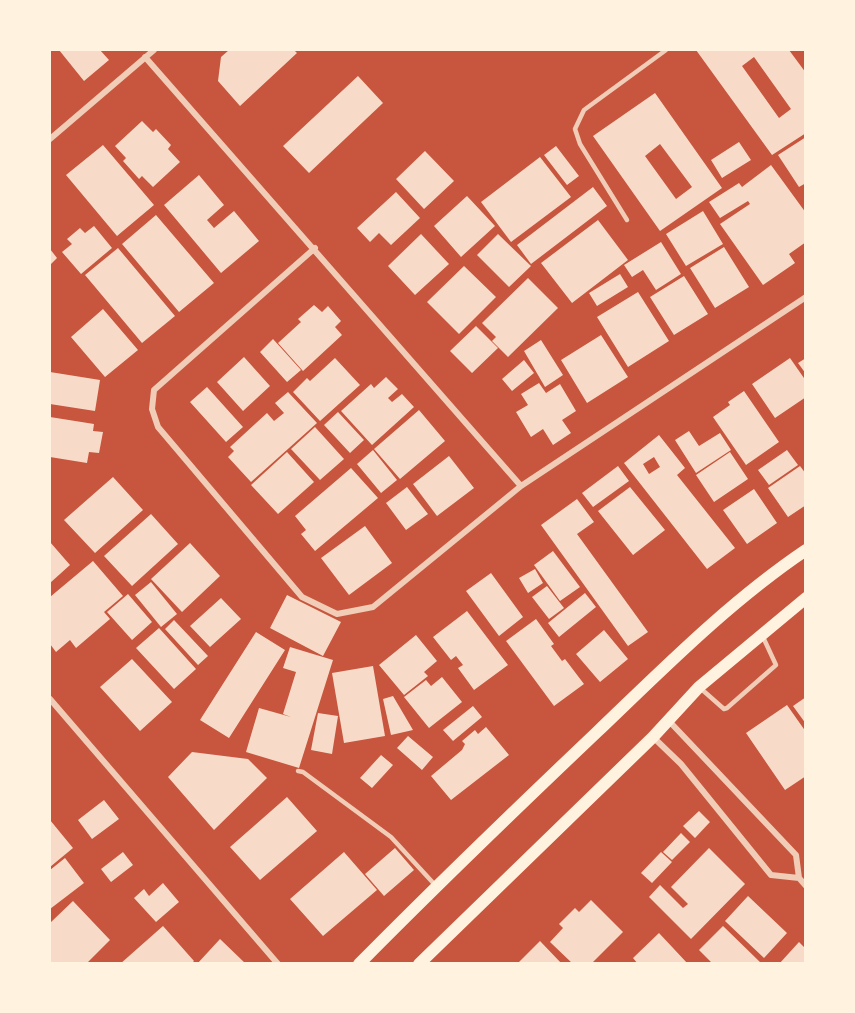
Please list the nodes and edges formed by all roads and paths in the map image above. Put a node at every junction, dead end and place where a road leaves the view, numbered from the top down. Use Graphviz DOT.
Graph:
graph roads {
  1 [pos="154,50"];
  2 [pos="666,50"];
  3 [pos="146,57"];
  4 [pos="50,139"];
  5 [pos="627,220"];
  6 [pos="315,248"];
  7 [pos="806,297"];
  8 [pos="521,486"];
  9 [pos="806,550"];
  10 [pos="806,598"];
  11 [pos="762,634"];
  12 [pos="699,687"];
  13 [pos="50,699"];
  14 [pos="669,721"];
  15 [pos="653,737"];
  16 [pos="298,771"];
  17 [pos="799,878"];
  18 [pos="436,886"];
  19 [pos="806,886"];
  20 [pos="278,963"];
  21 [pos="359,963"];
  22 [pos="419,963"];
  1 -- 3 [label="street"];
  2 -- 5 [label="lane"];
  3 -- 4 [label="street"];
  3 -- 6 [label="street"];
  6 -- 8 [label="street"];
  6 -- 8 [label="street"];
  7 -- 8 [label="street"];
  9 -- 18 [label="main road"];
  10 -- 11 [label="main road"];
  11 -- 12 [label="main road"];
  11 -- 12 [label="lane"];
  12 -- 14 [label="main road"];
  13 -- 20 [label="street"];
  14 -- 15 [label="main road"];
  14 -- 17 [label="street"];
  15 -- 17 [label="street"];
  15 -- 22 [label="main road"];
  16 -- 18 [label="lane"];
  17 -- 19 [label="street"];
  18 -- 21 [label="main road"];
}
